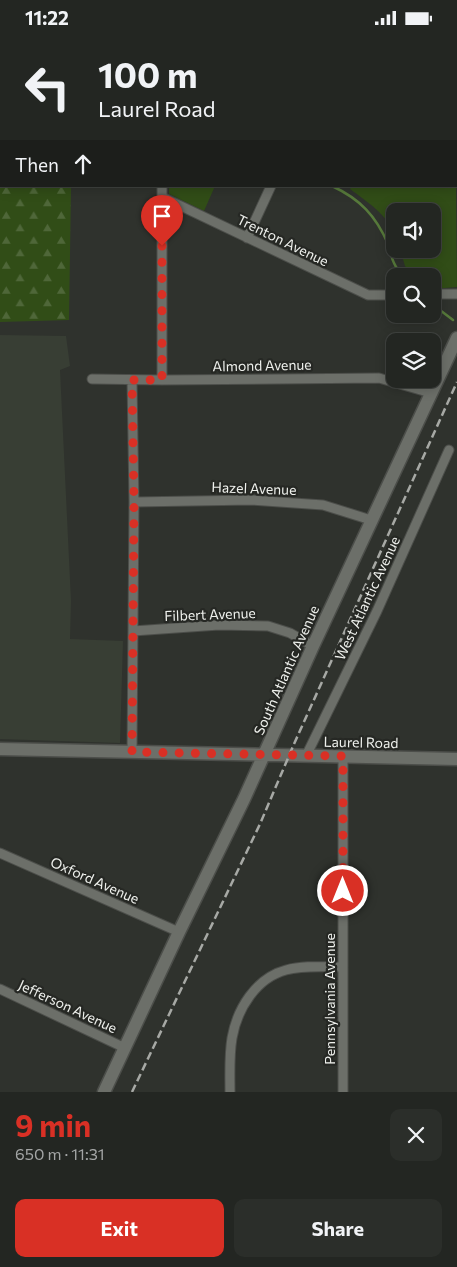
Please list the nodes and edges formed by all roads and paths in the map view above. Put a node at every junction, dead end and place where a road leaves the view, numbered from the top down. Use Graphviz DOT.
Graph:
graph roads {
  1 [pos="162,187"];
  2 [pos="271,187"];
  3 [pos="162,197"];
  4 [pos="247,238"];
  5 [pos="441,294"];
  6 [pos="457,294"];
  7 [pos="386,295"];
  8 [pos="456,340"];
  9 [pos="92,379"];
  10 [pos="132,380"];
  11 [pos="162,380"];
  12 [pos="431,393"];
  13 [pos="449,450"];
  14 [pos="134,502"];
  15 [pos="372,520"];
  16 [pos="133,631"];
  17 [pos="313,646"];
  18 [pos="0,749"];
  19 [pos="132,752"];
  20 [pos="264,755"];
  21 [pos="306,755"];
  22 [pos="343,756"];
  23 [pos="457,759"];
  24 [pos="0,853"];
  25 [pos="179,932"];
  26 [pos="343,967"];
  27 [pos="0,989"];
  28 [pos="125,1048"];
  29 [pos="104,1092"];
  30 [pos="230,1092"];
  31 [pos="343,1092"];
  1 -- 3 [label="street"];
  2 -- 4 [label="street"];
  3 -- 4 [label="street, Trenton Avenue"];
  3 -- 11 [label="street"];
  4 -- 7 [label="street, Trenton Avenue"];
  5 -- 6 [label="street"];
  8 -- 12 [label="street, South Atlantic Avenue"];
  9 -- 10 [label="street, Almond Avenue"];
  10 -- 11 [label="street, Almond Avenue"];
  10 -- 14 [label="street"];
  11 -- 12 [label="street, Almond Avenue"];
  12 -- 15 [label="street, South Atlantic Avenue"];
  13 -- 21 [label="street, West Atlantic Avenue"];
  14 -- 15 [label="street, Hazel Avenue"];
  14 -- 16 [label="street"];
  15 -- 17 [label="street, South Atlantic Avenue"];
  16 -- 17 [label="street, Filbert Avenue"];
  16 -- 19 [label="street"];
  17 -- 20 [label="street, South Atlantic Avenue"];
  18 -- 19 [label="street, Laurel Road"];
  19 -- 20 [label="street, Laurel Road"];
  20 -- 21 [label="street, Laurel Road"];
  20 -- 25 [label="street, South Atlantic Avenue"];
  21 -- 22 [label="street, Laurel Road"];
  22 -- 23 [label="street, Laurel Road"];
  22 -- 26 [label="street, Pennsylvania Avenue"];
  24 -- 25 [label="street, Oxford Avenue"];
  25 -- 28 [label="street, South Atlantic Avenue"];
  26 -- 30 [label="street"];
  26 -- 31 [label="street, Pennsylvania Avenue"];
  27 -- 28 [label="street, Jefferson Avenue"];
  28 -- 29 [label="street, South Atlantic Avenue"];
}
